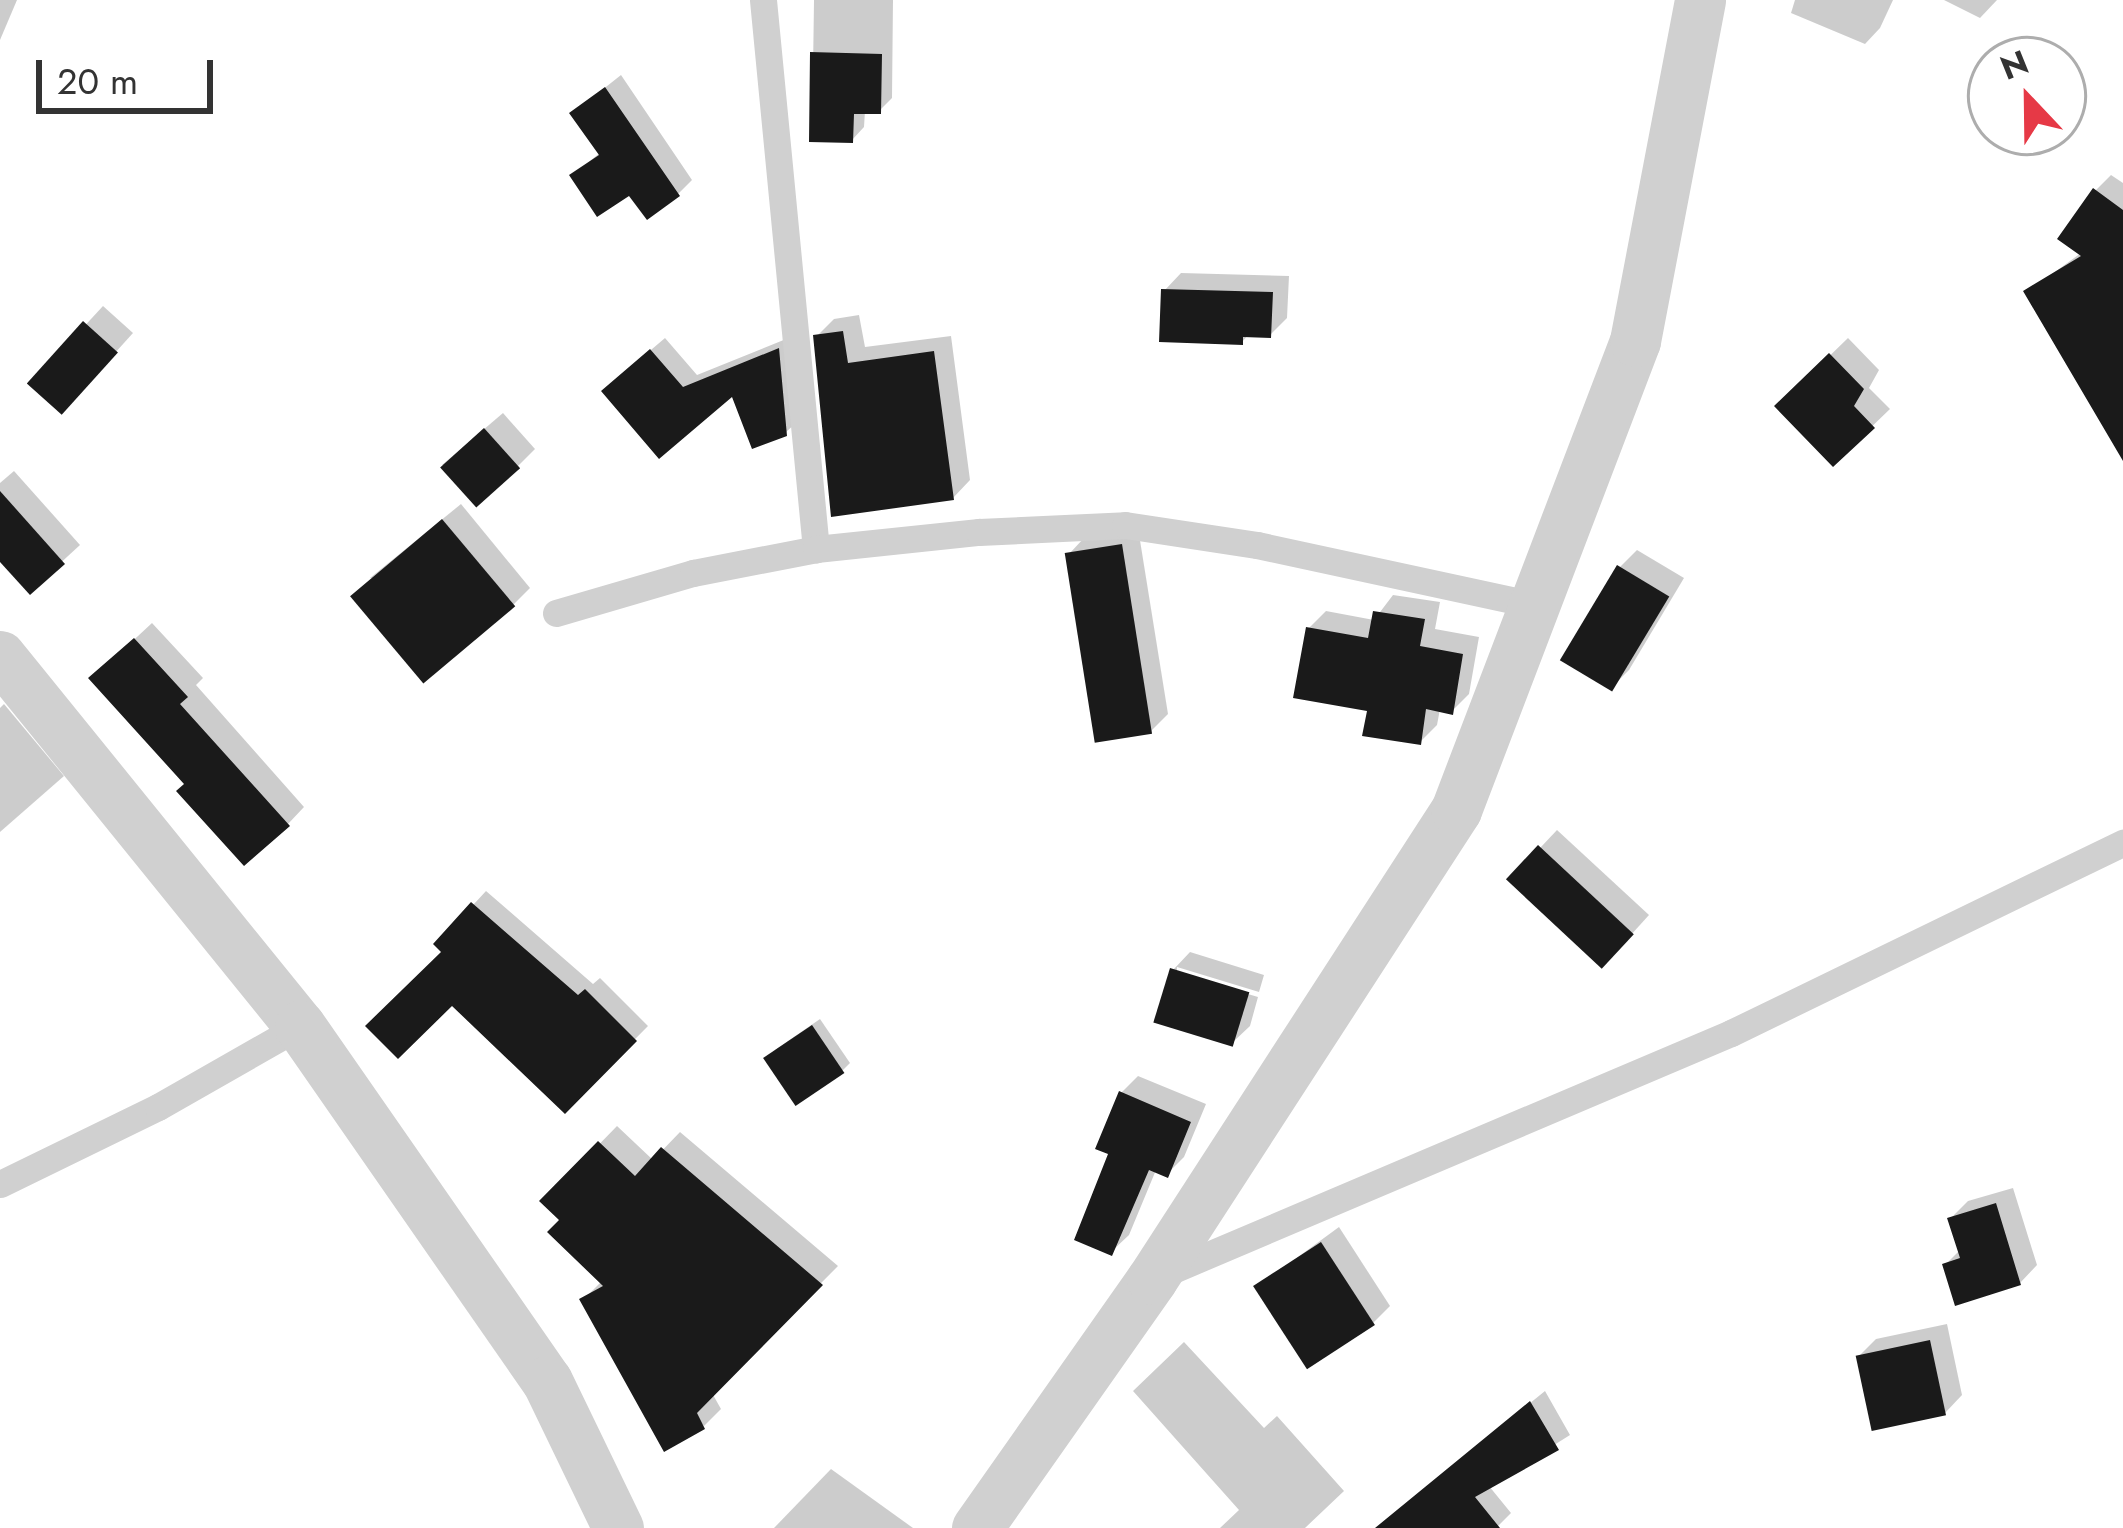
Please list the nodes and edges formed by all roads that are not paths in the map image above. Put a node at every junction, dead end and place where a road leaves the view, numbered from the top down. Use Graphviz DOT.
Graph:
graph roads {
  1 [pos="763,0"];
  2 [pos="1700,0"];
  3 [pos="816,549"];
  4 [pos="1534,605"];
  5 [pos="556,613"];
  6 [pos="0,656"];
  7 [pos="2123,842"];
  8 [pos="300,1026"];
  9 [pos="0,1184"];
  10 [pos="1152,1279"];
  11 [pos="618,1528"];
  12 [pos="977,1528"];
  1 -- 3 [label="lane"];
  2 -- 4 [label="street"];
  3 -- 4 [label="lane"];
  3 -- 5 [label="lane"];
  4 -- 10 [label="street"];
  6 -- 8 [label="street"];
  7 -- 10 [label="lane"];
  8 -- 9 [label="lane"];
  8 -- 11 [label="street"];
  10 -- 12 [label="street"];
}
